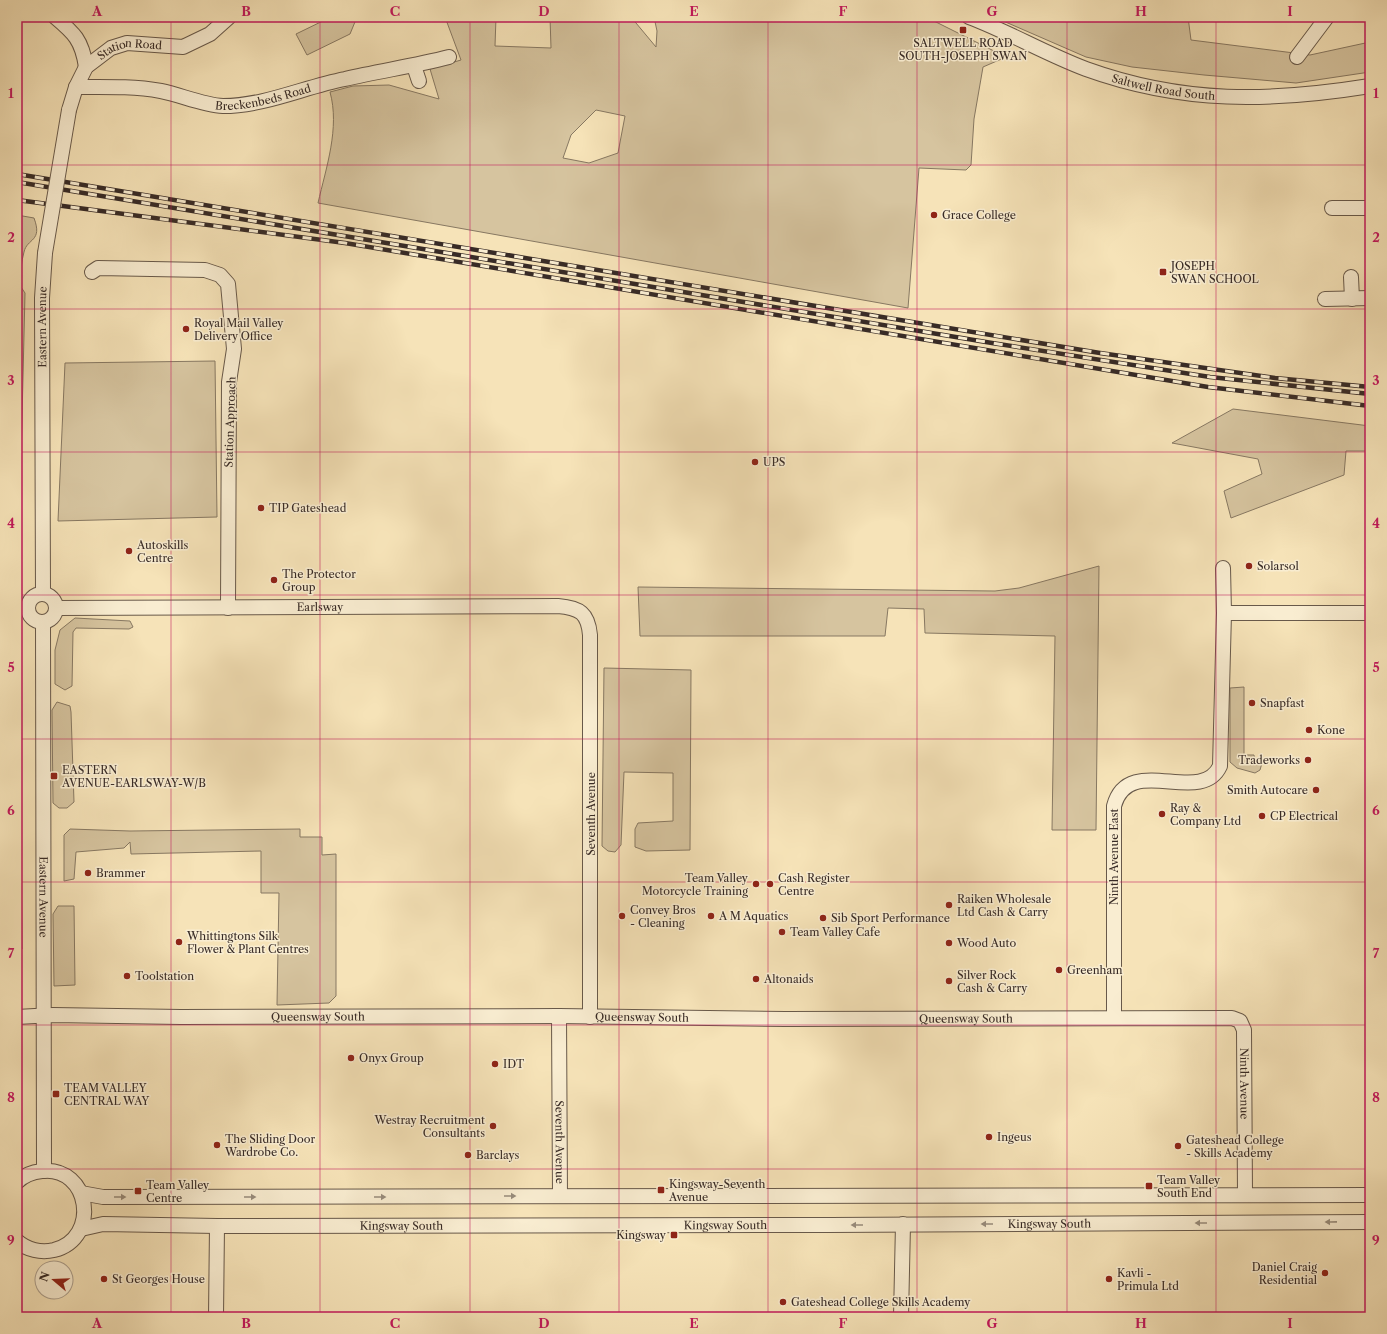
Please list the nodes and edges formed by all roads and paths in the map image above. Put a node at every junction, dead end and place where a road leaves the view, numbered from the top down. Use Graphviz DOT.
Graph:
graph roads {
  1 [pos="55,17"];
  2 [pos="229,17"];
  3 [pos="969,17"];
  4 [pos="1327,17"];
  5 [pos="449,57"];
  6 [pos="1297,58"];
  7 [pos="86,66"];
  8 [pos="414,66"];
  9 [pos="419,81"];
  10 [pos="1370,86"];
  11 [pos="76,87"];
  12 [pos="1332,208"];
  13 [pos="1370,208"];
  14 [pos="92,272"];
  15 [pos="1351,278"];
  16 [pos="1370,298"];
  17 [pos="1325,299"];
  18 [pos="1352,299"];
  19 [pos="1223,568"];
  20 [pos="43,593"];
  21 [pos="22,608"];
  22 [pos="56,608"];
  23 [pos="228,608"];
  24 [pos="583,613"];
  25 [pos="1224,613"];
  26 [pos="1370,613"];
  27 [pos="43,622"];
  28 [pos="44,1016"];
  29 [pos="559,1016"];
  30 [pos="17,1017"];
  31 [pos="590,1017"];
  32 [pos="1114,1018"];
  33 [pos="1240,1021"];
  34 [pos="44,1171"];
  35 [pos="17,1182"];
  36 [pos="81,1194"];
  37 [pos="1245,1195"];
  38 [pos="1370,1195"];
  39 [pos="560,1196"];
  40 [pos="1370,1222"];
  41 [pos="903,1224"];
  42 [pos="217,1226"];
  43 [pos="81,1229"];
  44 [pos="17,1241"];
  45 [pos="216,1317"];
  46 [pos="901,1317"];
  1 -- 7 [label="street, Station Road"];
  2 -- 7 [label="street, Station Road"];
  3 -- 10 [label="street, Saltwell Road South"];
  4 -- 6 [label="street"];
  5 -- 8 [label="street, Breckenbeds Road"];
  7 -- 11 [label="street, Eastern Avenue"];
  8 -- 9 [label="street"];
  8 -- 11 [label="street, Breckenbeds Road"];
  11 -- 20 [label="street, Eastern Avenue, bridge"];
  12 -- 13 [label="street"];
  14 -- 23 [label="street, Station Approach"];
  15 -- 18 [label="street"];
  16 -- 18 [label="street"];
  17 -- 18 [label="street"];
  19 -- 25 [label="street, Ninth Avenue East"];
  20 -- 21 [label="street"];
  20 -- 22 [label="street"];
  21 -- 27 [label="street"];
  22 -- 23 [label="street, Earlsway"];
  22 -- 27 [label="street"];
  23 -- 24 [label="street, Earlsway"];
  24 -- 31 [label="street, Seventh Avenue"];
  25 -- 26 [label="street"];
  25 -- 32 [label="street, Ninth Avenue East"];
  27 -- 28 [label="street, Eastern Avenue"];
  28 -- 29 [label="street, Queensway South"];
  28 -- 30 [label="street, Queensway South"];
  28 -- 34 [label="street, Eastern Avenue"];
  29 -- 31 [label="street, Queensway South"];
  29 -- 39 [label="street, Seventh Avenue"];
  31 -- 32 [label="street, Queensway South"];
  32 -- 33 [label="street, Queensway South"];
  33 -- 37 [label="street, Ninth Avenue"];
  34 -- 35 [label="street"];
  34 -- 36 [label="street"];
  36 -- 39 [label="street, one-way"];
  36 -- 43 [label="street"];
  37 -- 38 [label="street"];
  37 -- 39 [label="street"];
  40 -- 41 [label="street, Kingsway South, one-way"];
  41 -- 42 [label="street, Kingsway South, one-way"];
  41 -- 46 [label="street"];
  42 -- 43 [label="street, Kingsway South"];
  42 -- 45 [label="street"];
  43 -- 44 [label="street"];
}
